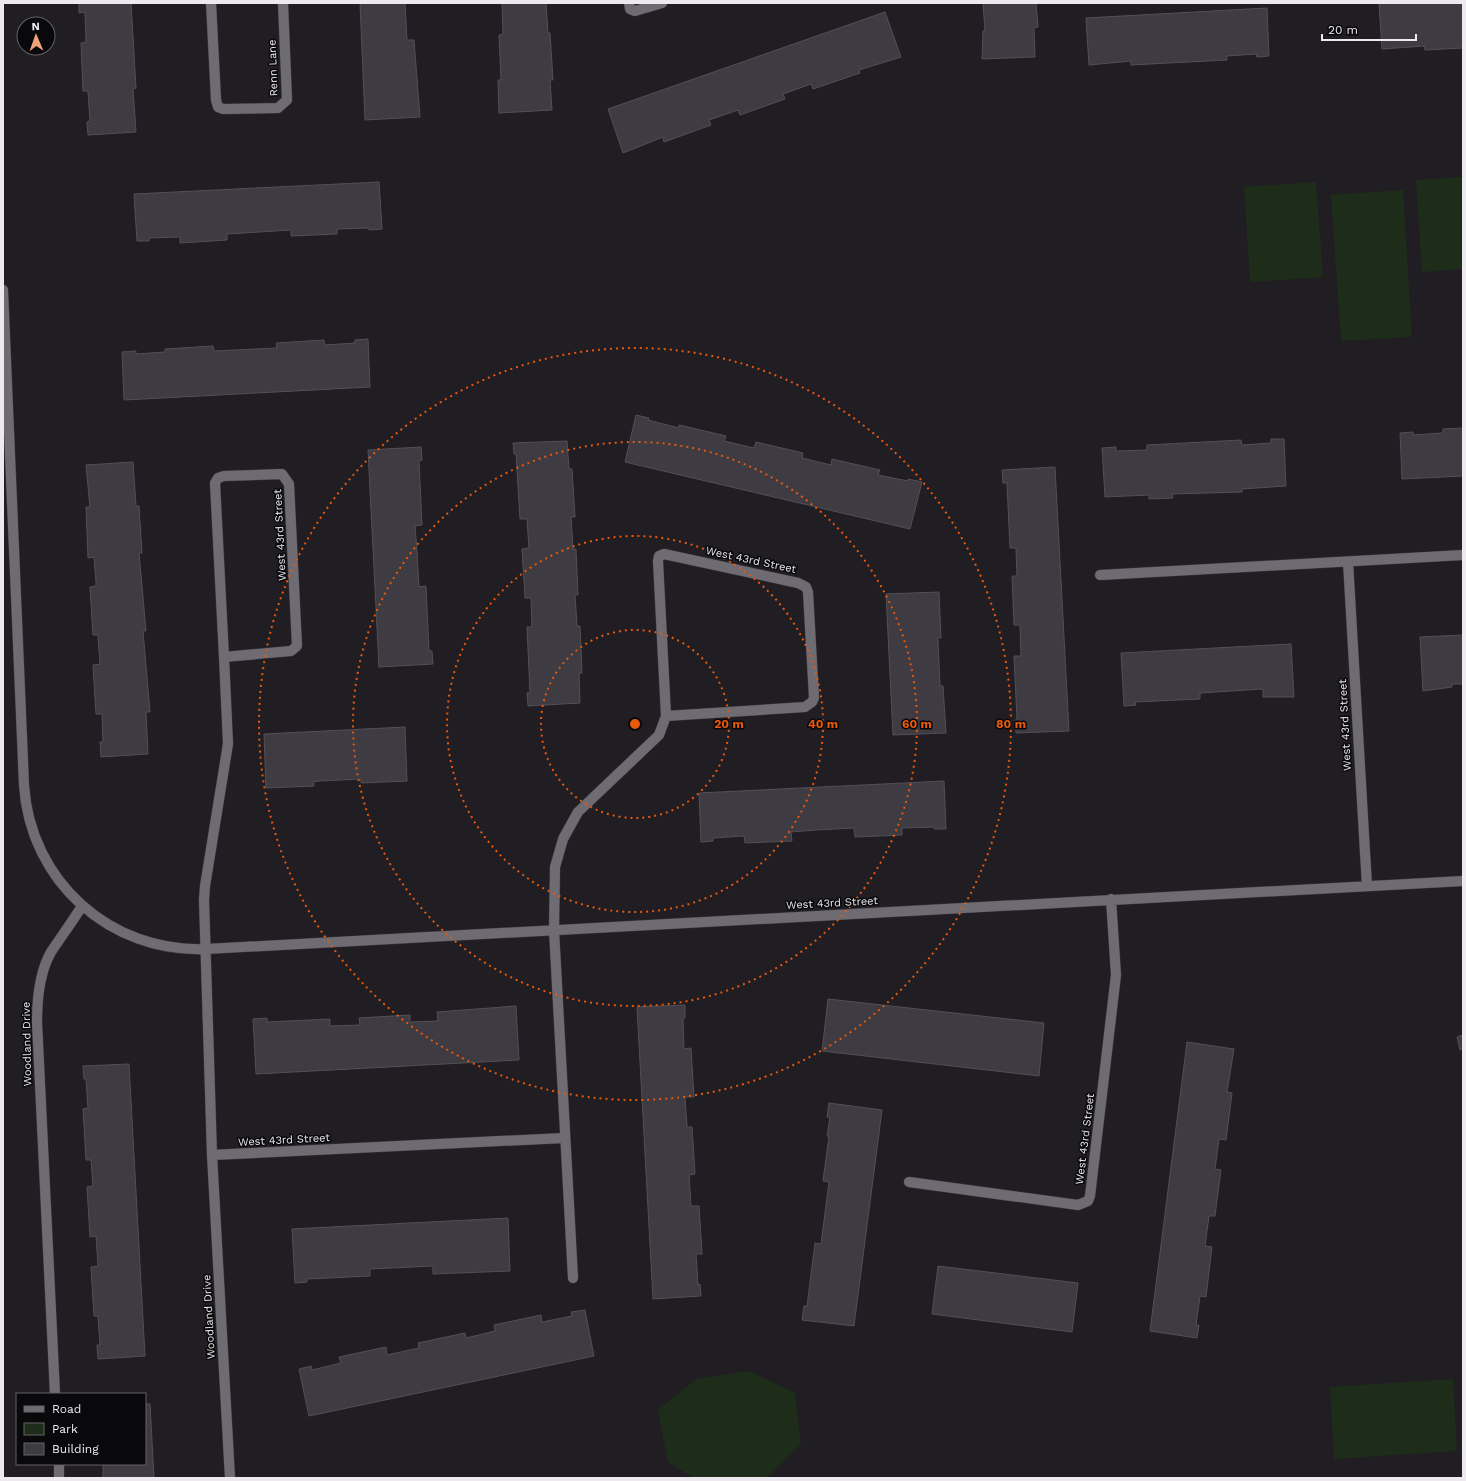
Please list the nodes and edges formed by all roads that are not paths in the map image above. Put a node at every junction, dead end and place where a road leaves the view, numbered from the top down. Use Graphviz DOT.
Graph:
graph roads {
  1 [pos="211,3"];
  2 [pos="283,3"];
  3 [pos="629,3"];
  4 [pos="662,3"];
  5 [pos="3,290"];
  6 [pos="1463,555"];
  7 [pos="1348,562"];
  8 [pos="1100,575"];
  9 [pos="224,657"];
  10 [pos="666,716"];
  11 [pos="1463,881"];
  12 [pos="1367,886"];
  13 [pos="1111,899"];
  14 [pos="82,906"];
  15 [pos="554,930"];
  16 [pos="206,949"];
  17 [pos="564,1138"];
  18 [pos="212,1155"];
  19 [pos="909,1182"];
  20 [pos="572,1278"];
  21 [pos="55,1393"];
  22 [pos="58,1465"];
  23 [pos="59,1478"];
  24 [pos="230,1478"];
  1 -- 2 [label="street, Renn Lane"];
  3 -- 4 [label="street"];
  5 -- 14 [label="street"];
  6 -- 7 [label="street"];
  7 -- 8 [label="street"];
  7 -- 12 [label="street, West 43rd Street"];
  9 -- 9 [label="street, West 43rd Street"];
  9 -- 16 [label="street, West 43rd Street"];
  10 -- 10 [label="street, West 43rd Street"];
  10 -- 15 [label="street, West 43rd Street"];
  11 -- 12 [label="street, West 43rd Street"];
  12 -- 13 [label="street, West 43rd Street"];
  13 -- 15 [label="street, West 43rd Street"];
  13 -- 19 [label="street, West 43rd Street"];
  14 -- 16 [label="street, West 43rd Street"];
  14 -- 21 [label="street, Woodland Drive"];
  15 -- 16 [label="street, West 43rd Street"];
  15 -- 17 [label="street, West 43rd Street"];
  16 -- 18 [label="street, West 43rd Street"];
  17 -- 18 [label="street, West 43rd Street"];
  17 -- 20 [label="street, West 43rd Street"];
  18 -- 24 [label="street, Woodland Drive"];
  22 -- 23 [label="street"];
}
